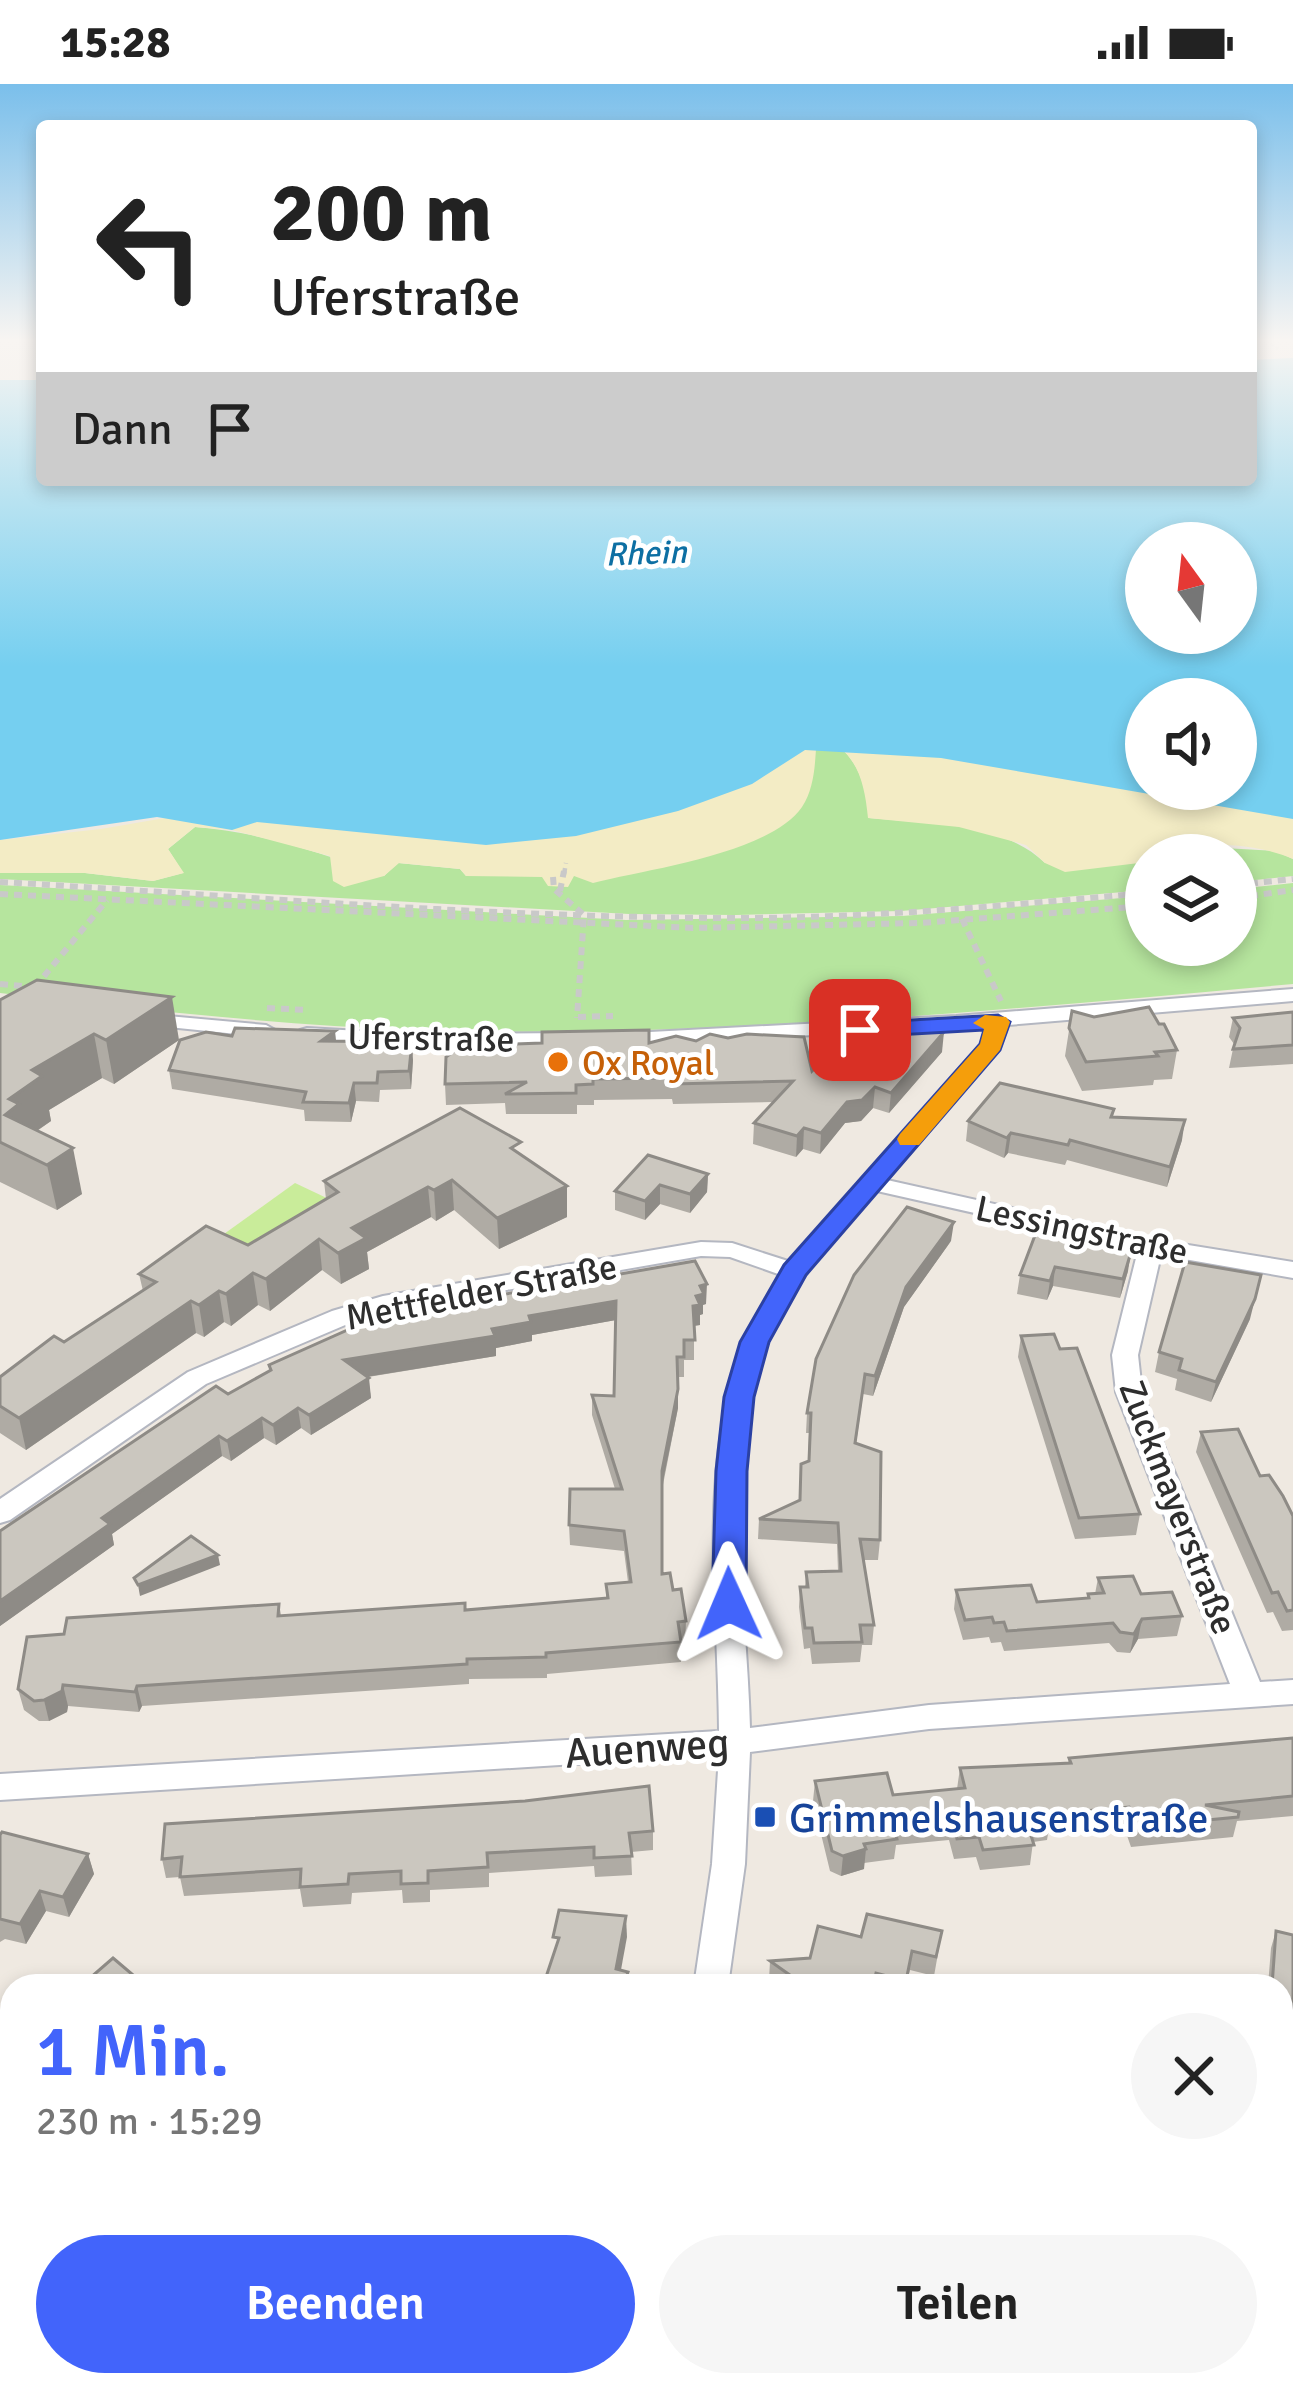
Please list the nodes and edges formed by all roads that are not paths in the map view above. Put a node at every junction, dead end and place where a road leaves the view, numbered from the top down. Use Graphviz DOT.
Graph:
graph roads {
  1 [pos="1293,995"];
  2 [pos="988,1012"];
  3 [pos="124,1018"];
  4 [pos="871,1183"];
  5 [pos="1151,1246"];
  6 [pos="1293,1270"];
  7 [pos="794,1271"];
  8 [pos="0,1513"];
  9 [pos="1293,1692"];
  10 [pos="1250,1696"];
  11 [pos="735,1742"];
  12 [pos="0,1787"];
  13 [pos="713,1974"];
  1 -- 2 [label="street, Uferstraße"];
  2 -- 3 [label="street, Uferstraße"];
  2 -- 4 [label="street"];
  4 -- 5 [label="street, Lessingstraße"];
  4 -- 7 [label="street"];
  5 -- 6 [label="street, Lessingstraße"];
  5 -- 10 [label="street, Zuckmayerstraße"];
  7 -- 8 [label="street, Mettfelder Straße"];
  7 -- 11 [label="street"];
  9 -- 10 [label="street, Auenweg"];
  10 -- 11 [label="street, Auenweg"];
  11 -- 12 [label="street, Auenweg"];
  11 -- 13 [label="street"];
}
